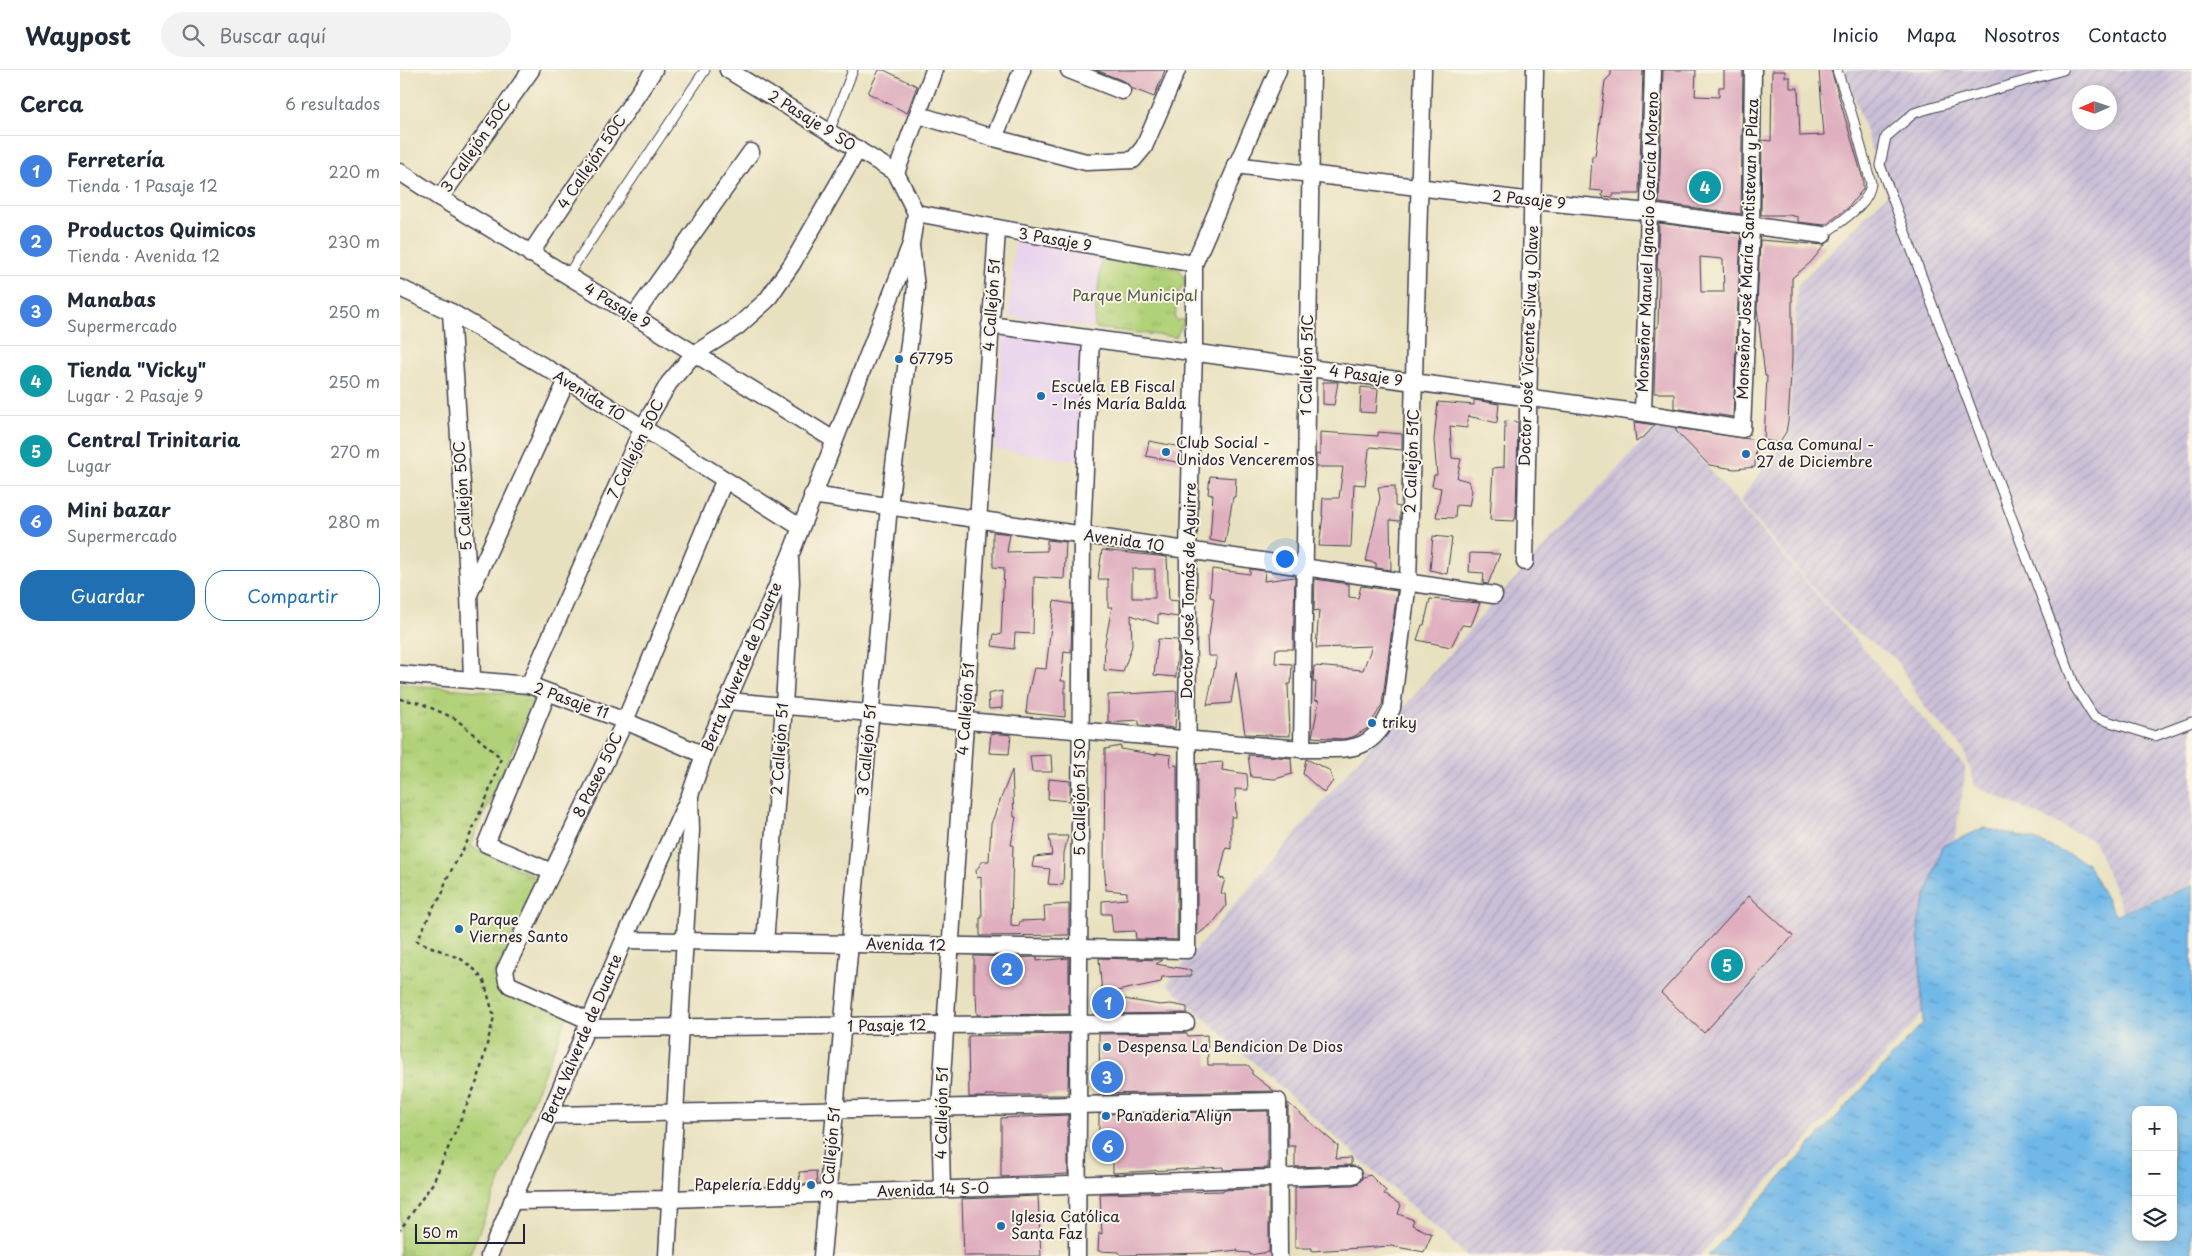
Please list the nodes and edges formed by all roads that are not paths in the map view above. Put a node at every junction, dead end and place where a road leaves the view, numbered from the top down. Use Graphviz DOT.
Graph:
graph roads {
  1 [pos="530,70"];
  2 [pos="654,70"];
  3 [pos="705,70"];
  4 [pos="728,70"];
  5 [pos="853,70"];
  6 [pos="934,70"];
  7 [pos="1022,70"];
  8 [pos="1069,70"];
  9 [pos="1176,70"];
  10 [pos="1278,70"];
  11 [pos="1312,70"];
  12 [pos="1423,70"];
  13 [pos="1535,70"];
  14 [pos="1653,70"];
  15 [pos="1753,70"];
  16 [pos="1836,70"];
  17 [pos="2062,70"];
  18 [pos="1122,91"];
  19 [pos="919,114"];
  20 [pos="829,132"];
  21 [pos="994,138"];
  22 [pos="858,149"];
  23 [pos="751,152"];
  24 [pos="1235,166"];
  25 [pos="400,172"];
  26 [pos="896,173"];
  27 [pos="1310,174"];
  28 [pos="1421,187"];
  29 [pos="440,198"];
  30 [pos="1534,201"];
  31 [pos="1649,212"];
  32 [pos="916,213"];
  33 [pos="1752,226"];
  34 [pos="997,230"];
  35 [pos="1823,235"];
  36 [pos="911,244"];
  37 [pos="530,254"];
  38 [pos="1194,264"];
  39 [pos="567,276"];
  40 [pos="400,288"];
  41 [pos="451,312"];
  42 [pos="634,316"];
  43 [pos="990,325"];
  44 [pos="1091,339"];
  45 [pos="1194,352"];
  46 [pos="694,354"];
  47 [pos="1308,368"];
  48 [pos="567,380"];
  49 [pos="1414,383"];
  50 [pos="1527,398"];
  51 [pos="1643,413"];
  52 [pos="1742,429"];
  53 [pos="642,430"];
  54 [pos="834,440"];
  55 [pos="724,481"];
  56 [pos="812,495"];
  57 [pos="889,506"];
  58 [pos="978,520"];
  59 [pos="800,527"];
  60 [pos="1082,535"];
  61 [pos="1188,550"];
  62 [pos="790,556"];
  63 [pos="1524,562"];
  64 [pos="1304,566"];
  65 [pos="1408,582"];
  66 [pos="469,594"];
  67 [pos="1494,595"];
  68 [pos="400,674"];
  69 [pos="472,679"];
  70 [pos="529,685"];
  71 [pos="727,701"];
  72 [pos="544,702"];
  73 [pos="784,706"];
  74 [pos="870,713"];
  75 [pos="625,720"];
  76 [pos="965,721"];
  77 [pos="2192,722"];
  78 [pos="1081,731"];
  79 [pos="1188,740"];
  80 [pos="1302,749"];
  81 [pos="704,755"];
  82 [pos="690,795"];
  83 [pos="552,872"];
  84 [pos="624,940"];
  85 [pos="685,942"];
  86 [pos="765,942"];
  87 [pos="850,944"];
  88 [pos="951,946"];
  89 [pos="1079,948"];
  90 [pos="1187,950"];
  91 [pos="1186,1023"];
  92 [pos="588,1024"];
  93 [pos="1079,1024"];
  94 [pos="946,1026"];
  95 [pos="842,1027"];
  96 [pos="680,1028"];
  97 [pos="1078,1105"];
  98 [pos="940,1108"];
  99 [pos="835,1110"];
  100 [pos="675,1114"];
  101 [pos="550,1115"];
  102 [pos="1353,1175"];
  103 [pos="1278,1177"];
  104 [pos="1078,1184"];
  105 [pos="942,1189"];
  106 [pos="827,1193"];
  107 [pos="670,1199"];
  108 [pos="512,1201"];
  109 [pos="489,1256"];
  110 [pos="667,1256"];
  111 [pos="822,1256"];
  112 [pos="1077,1256"];
  113 [pos="1279,1256"];
  1 -- 29 [label="street, 3 Callejón 50C"];
  2 -- 37 [label="street, 4 Callejón 50C"];
  3 -- 39 [label="lane"];
  4 -- 20 [label="street, 2 Pasaje 9 SO"];
  5 -- 20 [label="lane"];
  6 -- 19 [label="street"];
  7 -- 21 [label="street"];
  8 -- 18 [label="street"];
  9 -- 21 [label="street"];
  10 -- 24 [label="street, Doctor José Tomás de Aguirre"];
  11 -- 27 [label="street, 1 Callejón 51C"];
  12 -- 28 [label="street, 2 Callejón 51C"];
  13 -- 30 [label="street, Doctor José Vicente Silva y Olave"];
  14 -- 31 [label="street, Monseñor Manuel Ignacio García Moreno"];
  15 -- 33 [label="street, Monseñor José María Santistevan y Plaza"];
  16 -- 35 [label="lane"];
  17 -- 77 [label="lane"];
  19 -- 21 [label="street"];
  19 -- 26 [label="street"];
  20 -- 22 [label="street, 2 Pasaje 9 SO"];
  22 -- 26 [label="street, 2 Pasaje 9 SO"];
  22 -- 46 [label="street, 7 Callejón 50C"];
  23 -- 42 [label="street"];
  24 -- 27 [label="street, 2 Pasaje 9"];
  24 -- 38 [label="street, Doctor José Tomás de Aguirre"];
  25 -- 29 [label="street, 4 Pasaje 9"];
  26 -- 32 [label="street"];
  27 -- 28 [label="street, 2 Pasaje 9"];
  27 -- 47 [label="street, 1 Callejón 51C"];
  28 -- 30 [label="street, 2 Pasaje 9"];
  28 -- 49 [label="street, 2 Callejón 51C"];
  29 -- 37 [label="street, 4 Pasaje 9"];
  30 -- 31 [label="street, 2 Pasaje 9"];
  30 -- 50 [label="street, Doctor José Vicente Silva y Olave"];
  31 -- 33 [label="street, 2 Pasaje 9"];
  31 -- 51 [label="street, Monseñor Manuel Ignacio García Moreno"];
  32 -- 34 [label="street, 3 Pasaje 9"];
  32 -- 36 [label="street, Berta Valverde de Duarte"];
  33 -- 35 [label="street, 2 Pasaje 9"];
  33 -- 52 [label="street, Monseñor José María Santistevan y Plaza"];
  34 -- 38 [label="street, 3 Pasaje 9"];
  34 -- 43 [label="street, 4 Callejón 51"];
  36 -- 54 [label="street, Berta Valverde de Duarte"];
  36 -- 57 [label="street, 3 Callejón 51"];
  37 -- 39 [label="street, 4 Pasaje 9"];
  38 -- 45 [label="street, Doctor José Tomás de Aguirre"];
  39 -- 42 [label="street, 4 Pasaje 9"];
  40 -- 41 [label="street, Avenida 10"];
  41 -- 48 [label="street, Avenida 10"];
  41 -- 66 [label="street, 5 Callejón 50C"];
  42 -- 46 [label="street, 4 Pasaje 9"];
  43 -- 44 [label="street, 4 Pasaje 9"];
  43 -- 58 [label="street, 4 Callejón 51"];
  44 -- 45 [label="street, 4 Pasaje 9"];
  44 -- 60 [label="street, 5 Callejón 51 SO"];
  45 -- 47 [label="street, 4 Pasaje 9"];
  45 -- 61 [label="street, Doctor José Tomás de Aguirre"];
  46 -- 53 [label="street, 7 Callejón 50C"];
  46 -- 54 [label="street, 4 Pasaje 9"];
  47 -- 49 [label="street, 4 Pasaje 9"];
  47 -- 64 [label="street, 1 Callejón 51C"];
  48 -- 53 [label="street, Avenida 10"];
  48 -- 66 [label="street"];
  49 -- 50 [label="street, 4 Pasaje 9"];
  49 -- 65 [label="street, 2 Callejón 51C"];
  50 -- 51 [label="street, 4 Pasaje 9"];
  50 -- 63 [label="street, Doctor José Vicente Silva y Olave"];
  51 -- 52 [label="street, 4 Pasaje 9"];
  53 -- 55 [label="street, Avenida 10"];
  53 -- 70 [label="street, 7 Callejón 50C"];
  54 -- 56 [label="street, Berta Valverde de Duarte"];
  55 -- 59 [label="street, Avenida 10"];
  55 -- 75 [label="street, 8 Paseo 50C"];
  56 -- 57 [label="street, Avenida 10"];
  56 -- 59 [label="street, Berta Valverde de Duarte"];
  57 -- 58 [label="street, Avenida 10"];
  57 -- 74 [label="street, 3 Callejón 51"];
  58 -- 60 [label="street, Avenida 10"];
  58 -- 76 [label="street, 4 Callejón 51"];
  59 -- 62 [label="street, Berta Valverde de Duarte"];
  60 -- 61 [label="street, Avenida 10"];
  60 -- 78 [label="street, 5 Callejón 51 SO"];
  61 -- 64 [label="street, Avenida 10"];
  61 -- 79 [label="street, Doctor José Tomás de Aguirre"];
  62 -- 71 [label="street, Berta Valverde de Duarte"];
  62 -- 73 [label="street, 2 Callejón 51"];
  64 -- 65 [label="street, Avenida 10"];
  64 -- 80 [label="street, 1 Callejón 51C"];
  65 -- 67 [label="street, Avenida 10"];
  65 -- 80 [label="street, 2 Callejón 51C"];
  66 -- 69 [label="street, 5 Callejón 50C"];
  68 -- 69 [label="street, 2 Pasaje 11"];
  69 -- 70 [label="street, 2 Pasaje 11"];
  70 -- 75 [label="street, 2 Pasaje 11"];
  71 -- 73 [label="street"];
  71 -- 81 [label="street, Berta Valverde de Duarte"];
  72 -- 83 [label="street"];
  73 -- 74 [label="street"];
  73 -- 86 [label="street, 2 Callejón 51"];
  74 -- 76 [label="street"];
  74 -- 87 [label="street, 3 Callejón 51"];
  75 -- 81 [label="street, 2 Pasaje 11"];
  75 -- 83 [label="street, 8 Paseo 50C"];
  76 -- 78 [label="street"];
  76 -- 88 [label="street, 4 Callejón 51"];
  78 -- 79 [label="street"];
  78 -- 89 [label="street, 5 Callejón 51 SO"];
  79 -- 80 [label="street"];
  79 -- 90 [label="street, Doctor José Tomás de Aguirre"];
  81 -- 82 [label="street, Berta Valverde de Duarte"];
  82 -- 84 [label="street, Berta Valverde de Duarte"];
  82 -- 85 [label="street"];
  83 -- 92 [label="street, 8 Paseo 50C"];
  84 -- 85 [label="street, Avenida 12"];
  84 -- 92 [label="street, Berta Valverde de Duarte"];
  85 -- 86 [label="street, Avenida 12"];
  85 -- 96 [label="street"];
  86 -- 87 [label="street, Avenida 12"];
  87 -- 88 [label="street, Avenida 12"];
  87 -- 95 [label="street, 3 Callejón 51"];
  88 -- 89 [label="street, Avenida 12"];
  88 -- 94 [label="street, 4 Callejón 51"];
  89 -- 90 [label="street, Avenida 12"];
  89 -- 93 [label="street, 5 Callejón 51 SO"];
  91 -- 93 [label="street, 1 Pasaje 12"];
  92 -- 96 [label="street, 1 Pasaje 12"];
  92 -- 101 [label="street, Berta Valverde de Duarte"];
  93 -- 94 [label="street, 1 Pasaje 12"];
  93 -- 97 [label="street, 5 Callejón 51 SO"];
  94 -- 95 [label="street, 1 Pasaje 12"];
  94 -- 98 [label="street, 4 Callejón 51"];
  95 -- 96 [label="street, 1 Pasaje 12"];
  95 -- 99 [label="street, 3 Callejón 51"];
  96 -- 100 [label="street"];
  97 -- 98 [label="street"];
  97 -- 103 [label="street"];
  97 -- 104 [label="street, 5 Callejón 51 SO"];
  98 -- 99 [label="street"];
  98 -- 105 [label="street, 4 Callejón 51"];
  99 -- 100 [label="street"];
  99 -- 106 [label="street, 3 Callejón 51"];
  100 -- 101 [label="street"];
  100 -- 107 [label="street"];
  101 -- 108 [label="street, Berta Valverde de Duarte"];
  102 -- 103 [label="street, Avenida 14 S-O"];
  103 -- 104 [label="street, Avenida 14 S-O"];
  103 -- 113 [label="street"];
  104 -- 105 [label="street, Avenida 14 S-O"];
  104 -- 112 [label="street, 5 Callejón 51 SO"];
  105 -- 106 [label="street, Avenida 14 S-O"];
  106 -- 107 [label="street, Avenida 14 S-O"];
  106 -- 111 [label="street, 3 Callejón 51"];
  107 -- 108 [label="street, Avenida 14 S-O"];
  107 -- 110 [label="street"];
  108 -- 109 [label="street, Berta Valverde de Duarte"];
}
